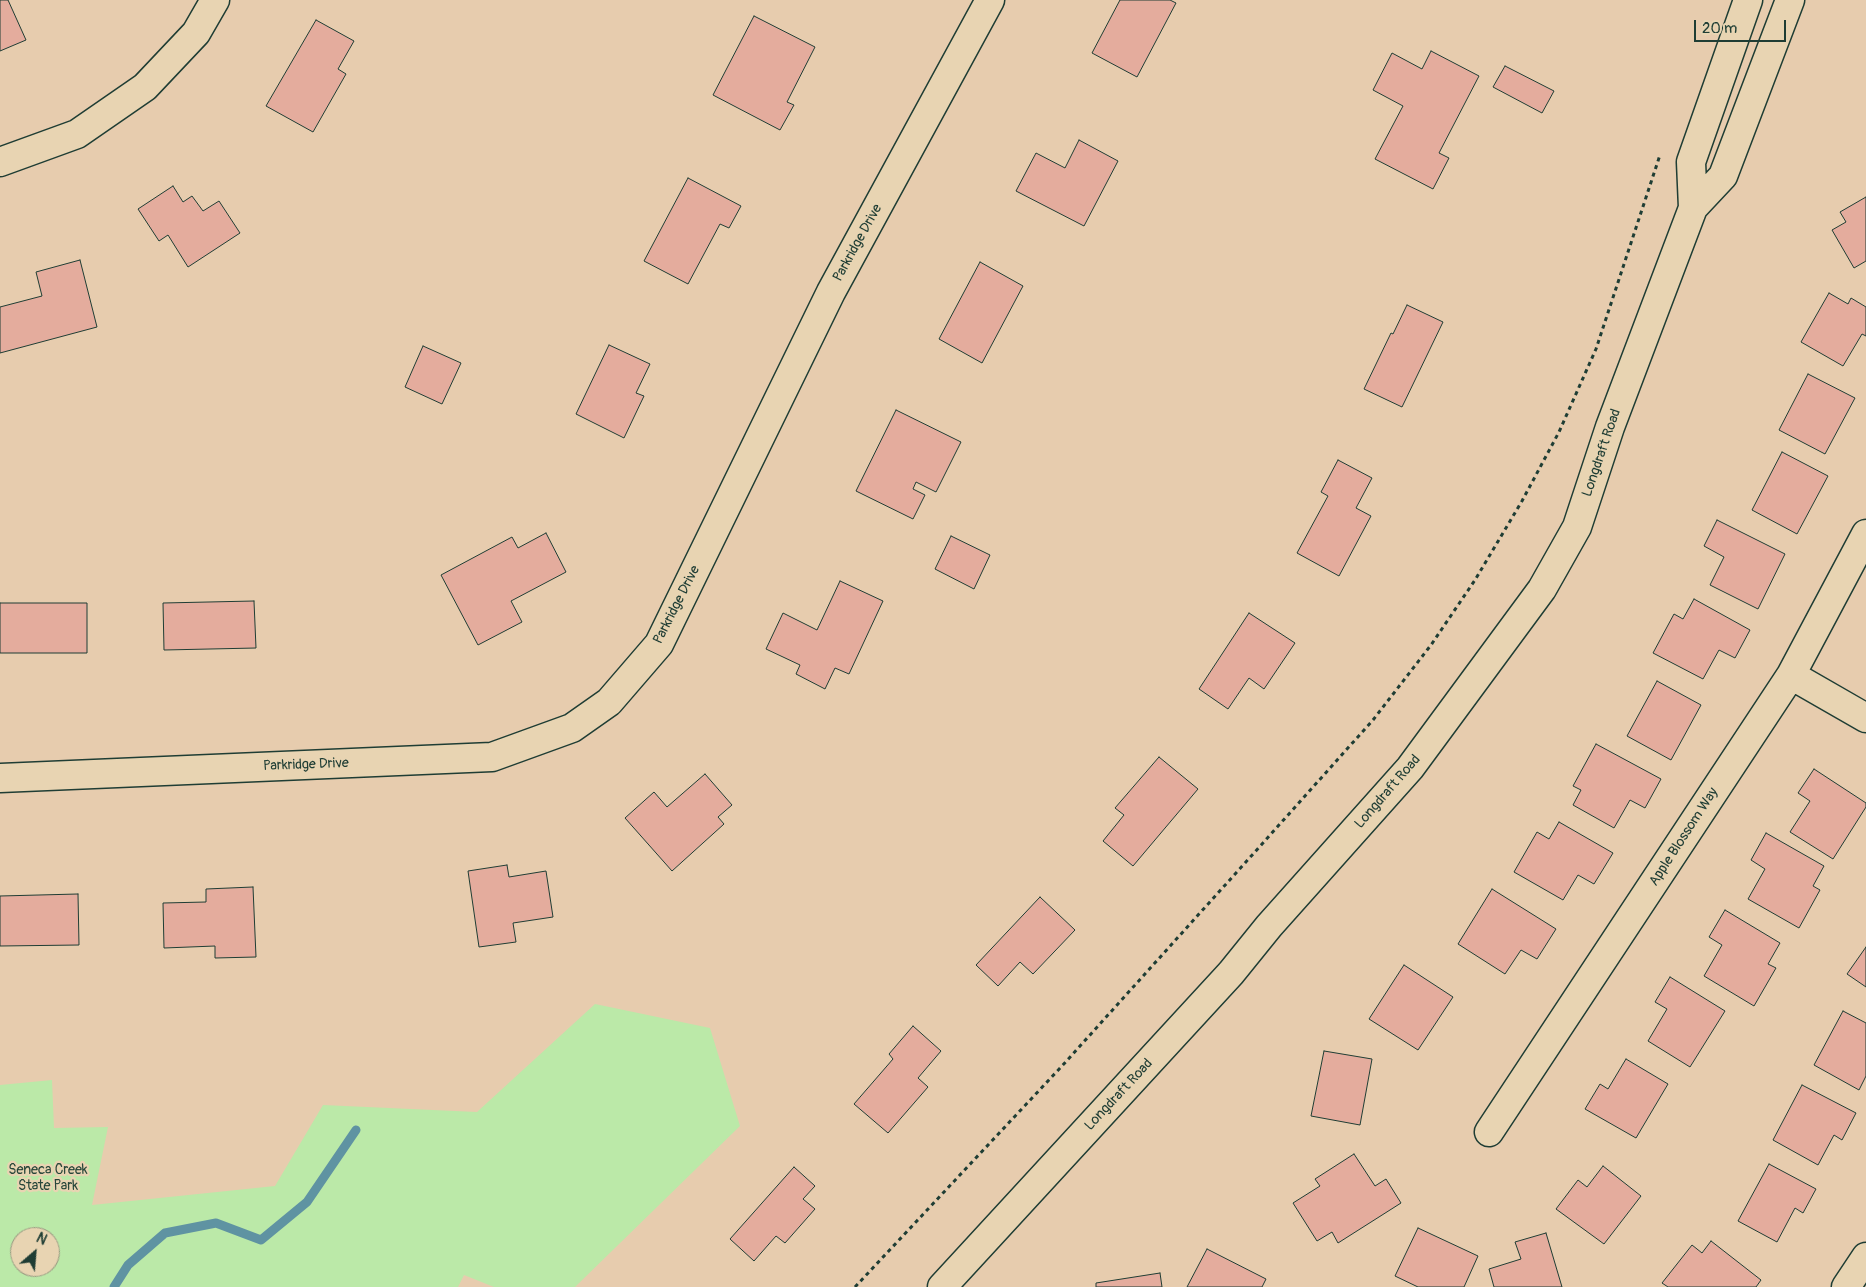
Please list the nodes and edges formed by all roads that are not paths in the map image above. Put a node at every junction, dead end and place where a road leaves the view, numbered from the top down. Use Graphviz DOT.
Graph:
graph roads {
  1 [pos="215,0"];
  2 [pos="990,0"];
  3 [pos="1748,0"];
  4 [pos="1790,0"];
  5 [pos="0,162"];
  6 [pos="1692,208"];
  7 [pos="1866,534"];
  8 [pos="1791,675"];
  9 [pos="1866,718"];
  10 [pos="0,778"];
  11 [pos="1489,1132"];
  12 [pos="1866,1257"];
  13 [pos="942,1287"];
  14 [pos="1846,1287"];
  1 -- 5 [label="street"];
  2 -- 10 [label="street, Parkridge Drive"];
  3 -- 6 [label="street, Longdraft Road"];
  4 -- 6 [label="street, Longdraft Road"];
  6 -- 13 [label="street, Longdraft Road"];
  7 -- 8 [label="street, Apple Blossom Way"];
  8 -- 9 [label="street"];
  8 -- 11 [label="street, Apple Blossom Way"];
  12 -- 14 [label="street"];
}
